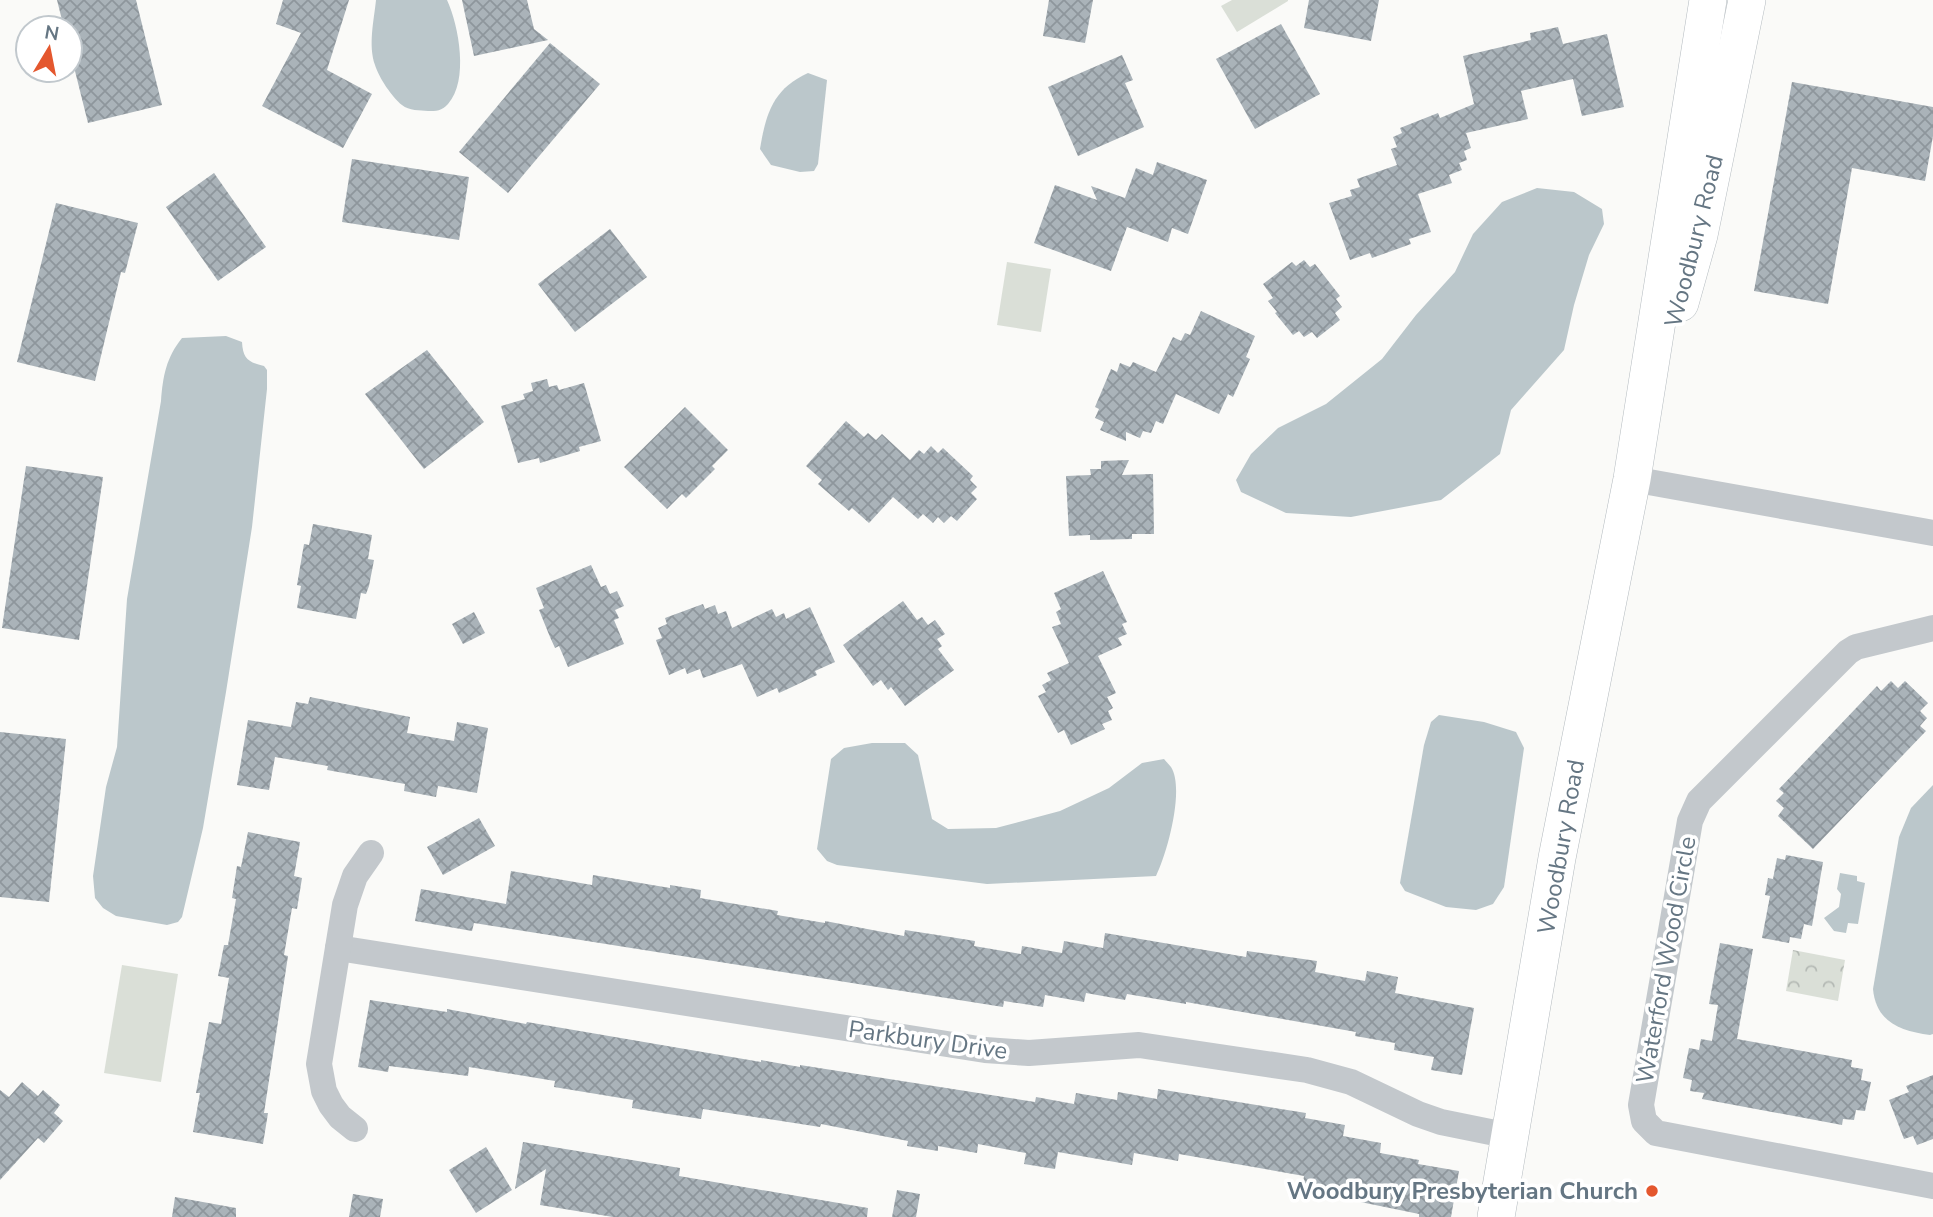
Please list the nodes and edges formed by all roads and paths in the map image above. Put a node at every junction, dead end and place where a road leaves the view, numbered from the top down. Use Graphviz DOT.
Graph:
graph roads {
  1 [pos="1708,0"];
  2 [pos="1747,0"];
  3 [pos="1632,479"];
  4 [pos="1933,533"];
  5 [pos="1933,628"];
  6 [pos="371,853"];
  7 [pos="338,948"];
  8 [pos="355,1129"];
  9 [pos="1510,1136"];
  10 [pos="1933,1186"];
  11 [pos="1496,1217"];
  1 -- 3 [label="street, Woodbury Road"];
  2 -- 3 [label="street, Woodbury Road"];
  3 -- 4 [label="street"];
  3 -- 9 [label="street, Woodbury Road"];
  5 -- 10 [label="street, Waterford Wood Circle"];
  6 -- 7 [label="street"];
  7 -- 8 [label="street"];
  7 -- 9 [label="street, Parkbury Drive"];
  9 -- 11 [label="street, Woodbury Road"];
}
